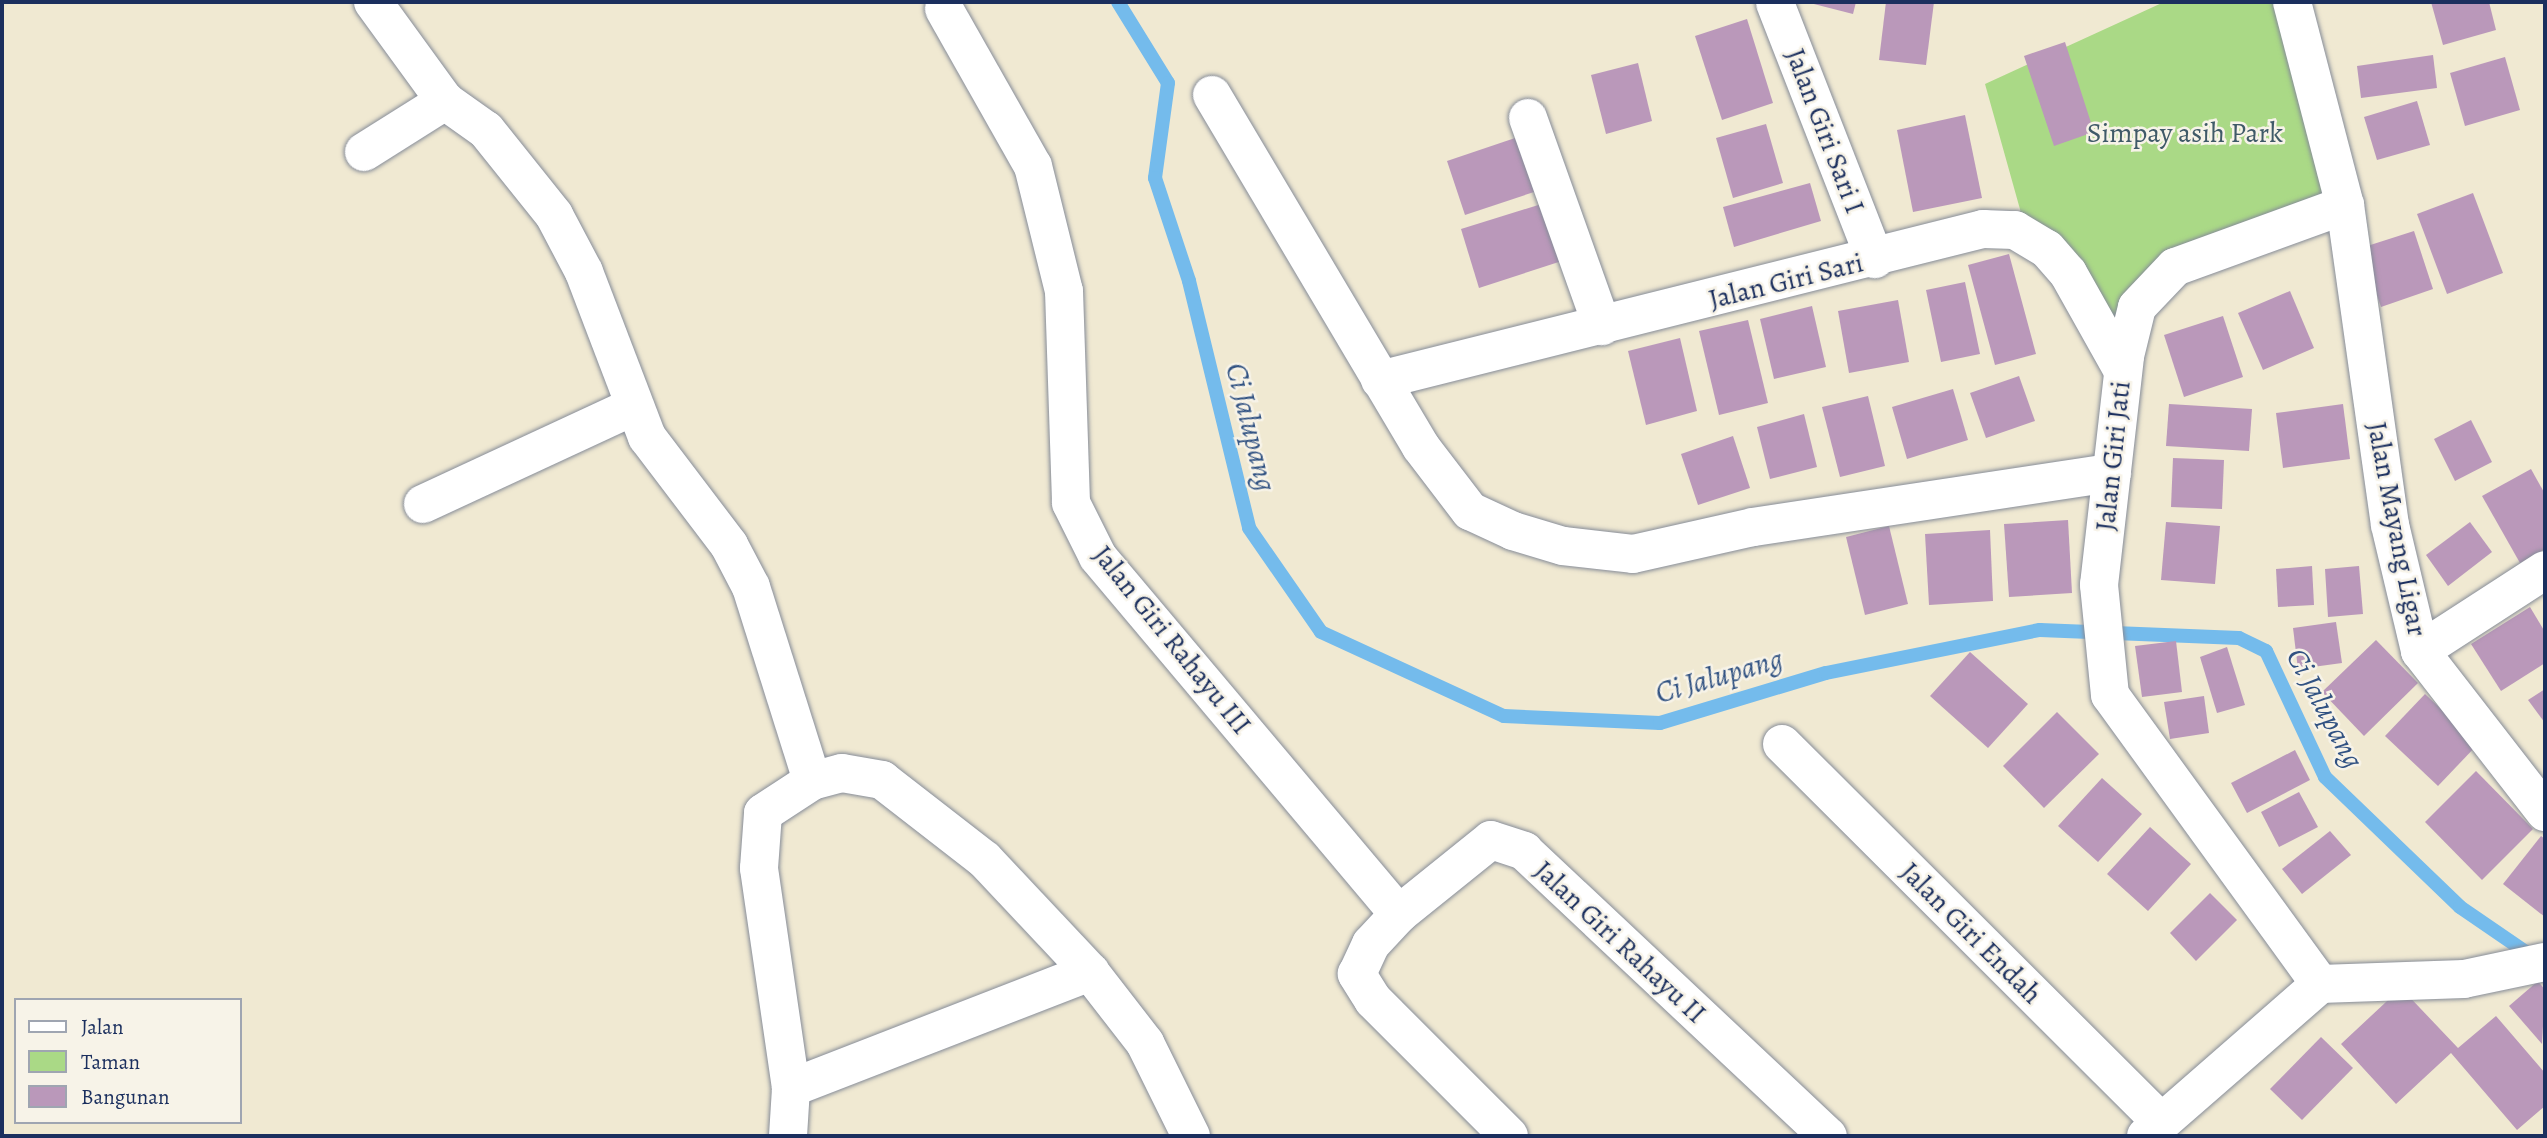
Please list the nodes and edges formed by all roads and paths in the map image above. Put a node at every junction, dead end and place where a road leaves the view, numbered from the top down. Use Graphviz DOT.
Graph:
graph roads {
  1 [pos="373,2"];
  2 [pos="2292,2"];
  3 [pos="1775,3"];
  4 [pos="944,9"];
  5 [pos="1212,95"];
  6 [pos="445,101"];
  7 [pos="1528,118"];
  8 [pos="364,152"];
  9 [pos="2344,205"];
  10 [pos="1875,259"];
  11 [pos="1602,326"];
  12 [pos="2123,371"];
  13 [pos="1380,380"];
  14 [pos="635,406"];
  15 [pos="2112,473"];
  16 [pos="423,504"];
  17 [pos="2545,570"];
  18 [pos="2420,651"];
  19 [pos="1782,744"];
  20 [pos="812,782"];
  21 [pos="2545,812"];
  22 [pos="1399,914"];
  23 [pos="2537,966"];
  24 [pos="1090,972"];
  25 [pos="2320,984"];
  26 [pos="791,1088"];
  27 [pos="2154,1129"];
  28 [pos="788,1136"];
  29 [pos="1191,1136"];
  30 [pos="1509,1136"];
  31 [pos="1828,1136"];
  1 -- 6 [label="street"];
  2 -- 9 [label="street"];
  3 -- 10 [label="street, Jalan Giri Sari I"];
  4 -- 22 [label="street, Jalan Giri Rahayu III"];
  5 -- 13 [label="street"];
  6 -- 8 [label="street"];
  6 -- 14 [label="street"];
  7 -- 11 [label="street"];
  9 -- 12 [label="street, Jalan Giri Jati"];
  9 -- 18 [label="street, Jalan Mayang Ligar"];
  10 -- 11 [label="street, Jalan Giri Sari"];
  10 -- 12 [label="street, Jalan Giri Sari"];
  11 -- 13 [label="street, Jalan Giri Sari"];
  12 -- 15 [label="street, Jalan Giri Jati"];
  13 -- 15 [label="street"];
  14 -- 16 [label="street"];
  14 -- 20 [label="street"];
  15 -- 25 [label="street, Jalan Giri Jati"];
  17 -- 18 [label="street"];
  18 -- 21 [label="street, Jalan Mayang Ligar"];
  19 -- 27 [label="street, Jalan Giri Endah"];
  20 -- 24 [label="street"];
  20 -- 26 [label="street"];
  22 -- 30 [label="street"];
  22 -- 31 [label="street, Jalan Giri Rahayu II"];
  23 -- 25 [label="street"];
  24 -- 26 [label="street"];
  24 -- 29 [label="street"];
  25 -- 27 [label="street"];
  26 -- 28 [label="street"];
}
